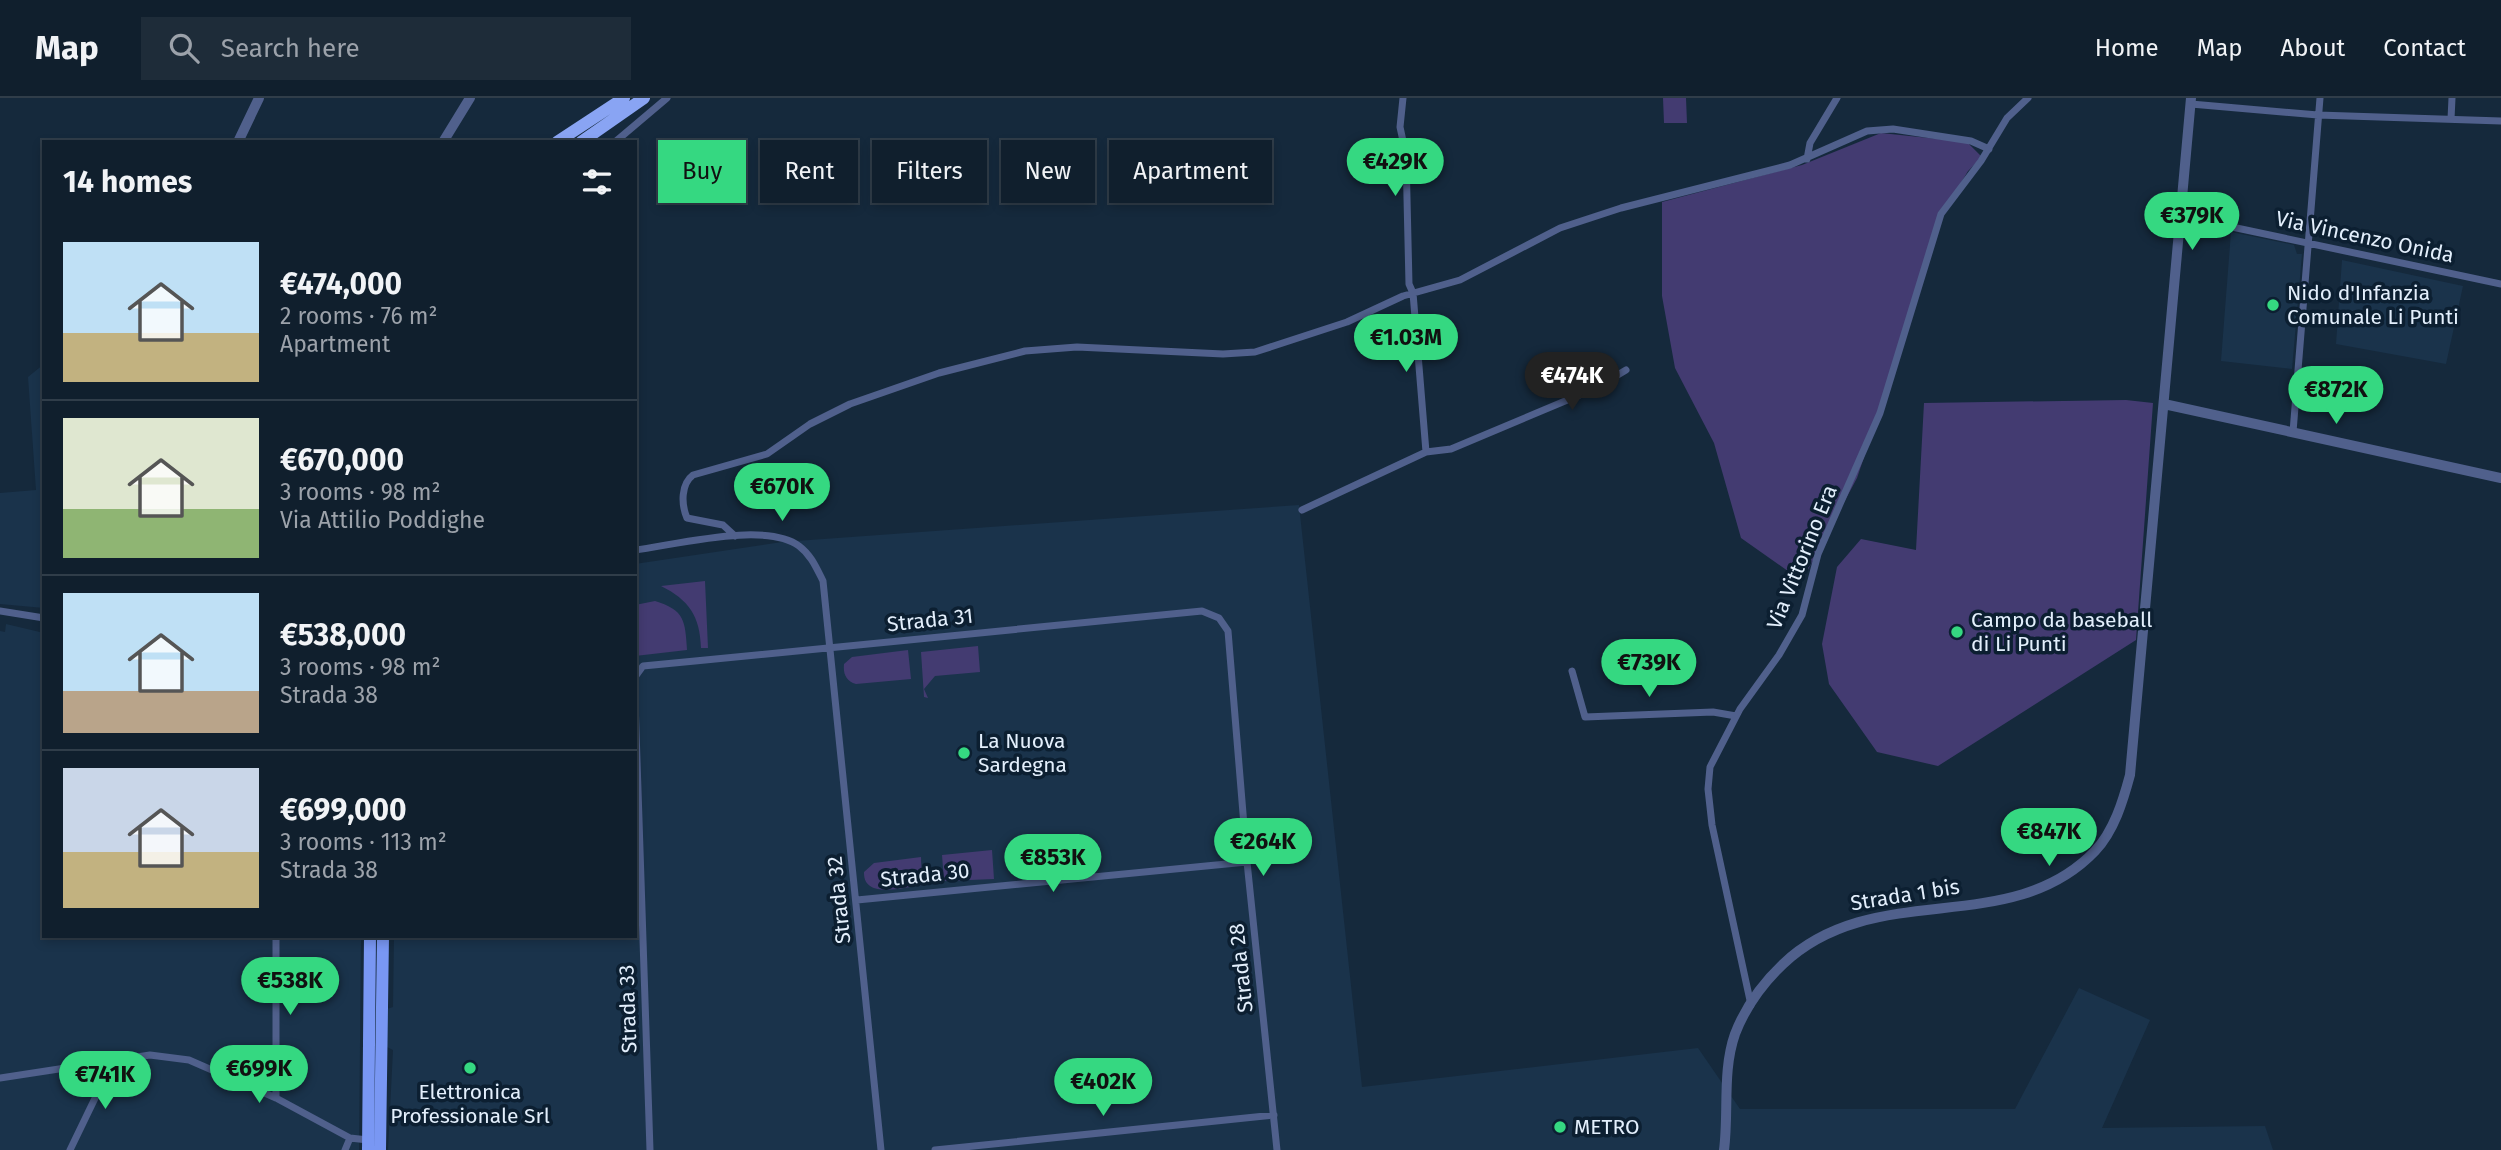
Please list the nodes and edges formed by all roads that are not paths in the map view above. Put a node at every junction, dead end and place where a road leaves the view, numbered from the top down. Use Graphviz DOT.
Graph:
graph roads {
  1 [pos="470,98"];
  2 [pos="644,98"];
  3 [pos="667,98"];
  4 [pos="1403,98"];
  5 [pos="1837,98"];
  6 [pos="2028,98"];
  7 [pos="2320,98"];
  8 [pos="2452,98"];
  9 [pos="256,100"];
  10 [pos="2191,101"];
  11 [pos="624,103"];
  12 [pos="2318,115"];
  13 [pos="2451,119"];
  14 [pos="2501,121"];
  15 [pos="239,140"];
  16 [pos="444,140"];
  17 [pos="560,140"];
  18 [pos="582,140"];
  19 [pos="617,140"];
  20 [pos="1989,149"];
  21 [pos="1807,159"];
  22 [pos="2180,216"];
  23 [pos="2309,242"];
  24 [pos="2501,284"];
  25 [pos="1413,293"];
  26 [pos="1626,370"];
  27 [pos="2164,404"];
  28 [pos="2293,432"];
  29 [pos="1426,452"];
  30 [pos="2501,478"];
  31 [pos="1302,510"];
  32 [pos="735,536"];
  33 [pos="637,550"];
  34 [pos="0,611"];
  35 [pos="42,618"];
  36 [pos="1219,618"];
  37 [pos="831,647"];
  38 [pos="1572,671"];
  39 [pos="637,674"];
  40 [pos="1736,716"];
  41 [pos="637,759"];
  42 [pos="1247,862"];
  43 [pos="857,900"];
  44 [pos="275,938"];
  45 [pos="370,938"];
  46 [pos="383,938"];
  47 [pos="1751,1005"];
  48 [pos="113,1061"];
  49 [pos="0,1078"];
  50 [pos="276,1098"];
  51 [pos="1274,1115"];
  52 [pos="1726,1132"];
  53 [pos="350,1138"];
  54 [pos="368,1145"];
  55 [pos="70,1150"];
  56 [pos="345,1150"];
  57 [pos="380,1150"];
  58 [pos="650,1150"];
  59 [pos="881,1150"];
  60 [pos="935,1150"];
  61 [pos="1277,1150"];
  62 [pos="1724,1150"];
  63 [pos="1730,1150"];
  1 -- 16 [label="street"];
  2 -- 11 [label="highway"];
  3 -- 19 [label="street"];
  4 -- 25 [label="street"];
  5 -- 21 [label="street"];
  6 -- 20 [label="street, Via Vittorino Era"];
  7 -- 12 [label="street"];
  8 -- 13 [label="street"];
  9 -- 15 [label="street"];
  10 -- 12 [label="street"];
  10 -- 22 [label="street, Strada 1 bis"];
  11 -- 17 [label="highway"];
  11 -- 18 [label="highway"];
  12 -- 13 [label="street"];
  12 -- 23 [label="street"];
  13 -- 14 [label="street"];
  20 -- 21 [label="street"];
  20 -- 40 [label="street, Via Vittorino Era"];
  21 -- 25 [label="street"];
  22 -- 23 [label="street, Via Vincenzo Onida"];
  22 -- 27 [label="street, Strada 1 bis"];
  23 -- 24 [label="street, Via Vincenzo Onida"];
  23 -- 28 [label="street"];
  25 -- 29 [label="street"];
  25 -- 32 [label="street"];
  26 -- 29 [label="street"];
  27 -- 28 [label="street"];
  27 -- 47 [label="street, Strada 1 bis"];
  28 -- 30 [label="street"];
  29 -- 31 [label="street"];
  32 -- 33 [label="street, Strada 32"];
  32 -- 37 [label="street, Strada 32"];
  34 -- 35 [label="street"];
  36 -- 37 [label="street, Strada 31"];
  36 -- 42 [label="street, Strada 28"];
  37 -- 39 [label="street, Strada 31"];
  37 -- 43 [label="street, Strada 32"];
  38 -- 40 [label="street"];
  40 -- 47 [label="street, Via Vittorino Era"];
  41 -- 58 [label="street, Strada 33"];
  42 -- 43 [label="street, Strada 30"];
  42 -- 51 [label="street, Strada 28"];
  43 -- 59 [label="street, Strada 32"];
  44 -- 50 [label="street"];
  45 -- 54 [label="main road"];
  46 -- 57 [label="main road"];
  47 -- 52 [label="street, Strada 1 bis"];
  48 -- 49 [label="street"];
  48 -- 50 [label="street"];
  48 -- 55 [label="street"];
  50 -- 53 [label="street"];
  51 -- 60 [label="street"];
  51 -- 61 [label="street, Strada 28"];
  52 -- 62 [label="street, Strada 1 bis"];
  52 -- 63 [label="street, Strada 1 bis"];
  53 -- 54 [label="street"];
  53 -- 56 [label="street"];
}
